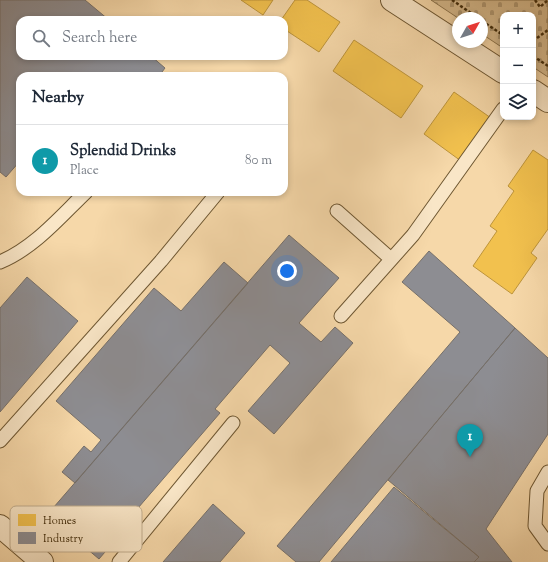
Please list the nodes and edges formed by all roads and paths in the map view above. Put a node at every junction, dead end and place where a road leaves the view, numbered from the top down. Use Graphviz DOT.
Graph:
graph roads {
  1 [pos="392,0"];
  2 [pos="452,0"];
  3 [pos="535,0"];
  4 [pos="548,0"];
  5 [pos="469,12"];
  6 [pos="488,25"];
  7 [pos="548,30"];
  8 [pos="500,33"];
  9 [pos="536,40"];
  10 [pos="536,58"];
  11 [pos="548,66"];
  12 [pos="500,70"];
  13 [pos="536,94"];
  14 [pos="548,101"];
  15 [pos="500,113"];
  16 [pos="82,196"];
  17 [pos="215,196"];
  18 [pos="337,212"];
  19 [pos="392,259"];
  20 [pos="0,262"];
  21 [pos="341,316"];
  22 [pos="233,423"];
  23 [pos="0,442"];
  24 [pos="548,472"];
  25 [pos="0,526"];
  26 [pos="142,534"];
  27 [pos="10,535"];
  28 [pos="548,544"];
  29 [pos="30,552"];
  30 [pos="127,552"];
  31 [pos="42,562"];
  32 [pos="119,562"];
  1 -- 12 [label="street"];
  2 -- 5 [label="path"];
  3 -- 4 [label="path"];
  6 -- 8 [label="path"];
  7 -- 9 [label="path"];
  10 -- 11 [label="path"];
  13 -- 14 [label="street"];
  15 -- 19 [label="lane"];
  16 -- 20 [label="lane"];
  17 -- 23 [label="lane"];
  18 -- 19 [label="lane"];
  19 -- 21 [label="lane"];
  22 -- 26 [label="lane"];
  24 -- 28 [label="lane"];
  25 -- 27 [label="street"];
  29 -- 31 [label="street"];
  30 -- 32 [label="lane"];
}
